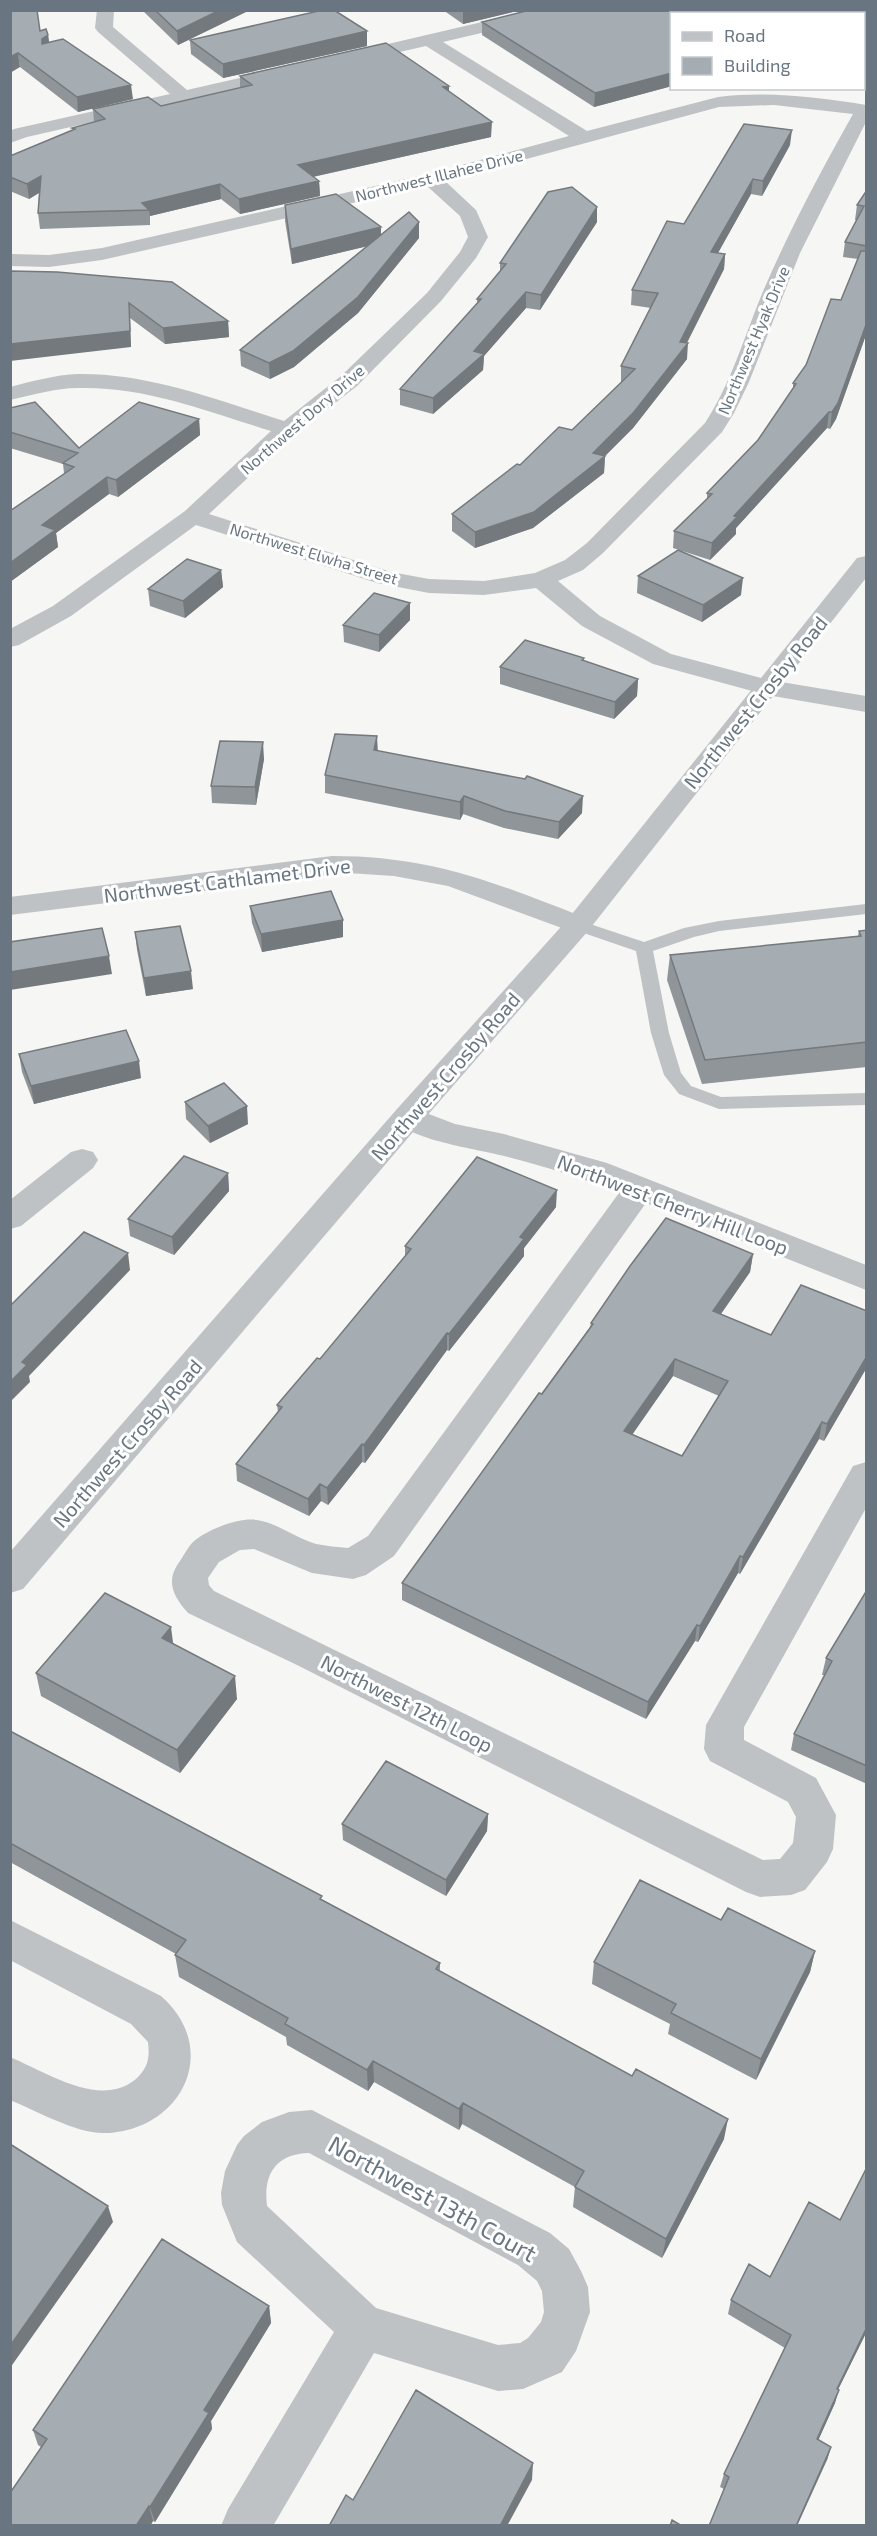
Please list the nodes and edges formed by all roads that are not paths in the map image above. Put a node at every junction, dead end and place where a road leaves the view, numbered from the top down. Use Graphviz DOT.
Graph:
graph roads {
  1 [pos="106,10"];
  2 [pos="556,10"];
  3 [pos="430,41"];
  4 [pos="339,60"];
  5 [pos="305,68"];
  6 [pos="181,94"];
  7 [pos="865,110"];
  8 [pos="14,134"];
  9 [pos="585,138"];
  10 [pos="431,179"];
  11 [pos="10,260"];
  12 [pos="10,394"];
  13 [pos="287,429"];
  14 [pos="193,516"];
  15 [pos="867,563"];
  16 [pos="541,580"];
  17 [pos="10,640"];
  18 [pos="767,687"];
  19 [pos="867,704"];
  20 [pos="10,906"];
  21 [pos="867,909"];
  22 [pos="578,925"];
  23 [pos="644,948"];
  24 [pos="867,1099"];
  25 [pos="408,1117"];
  26 [pos="82,1160"];
  27 [pos="640,1188"];
  28 [pos="10,1218"];
  29 [pos="867,1278"];
  30 [pos="867,1476"];
  31 [pos="10,1578"];
  32 [pos="10,1939"];
  33 [pos="10,2079"];
  34 [pos="363,2327"];
  35 [pos="245,2526"];
  1 -- 6 [label="street"];
  2 -- 3 [label="street"];
  3 -- 4 [label="street"];
  3 -- 9 [label="street"];
  5 -- 6 [label="street"];
  6 -- 8 [label="street"];
  7 -- 9 [label="street, Northwest Illahee Drive"];
  7 -- 16 [label="street, Northwest Hyak Drive"];
  9 -- 10 [label="street, Northwest Illahee Drive"];
  10 -- 11 [label="street, Northwest Illahee Drive"];
  10 -- 13 [label="street, Northwest Dory Drive"];
  12 -- 13 [label="street"];
  13 -- 14 [label="street, Northwest Dory Drive"];
  14 -- 16 [label="street, Northwest Elwha Street"];
  14 -- 17 [label="street, Northwest Dory Drive"];
  15 -- 18 [label="street, Northwest Crosby Road"];
  16 -- 18 [label="street"];
  18 -- 19 [label="street"];
  18 -- 22 [label="street, Northwest Crosby Road"];
  20 -- 22 [label="street, Northwest Cathlamet Drive"];
  21 -- 23 [label="lane"];
  22 -- 23 [label="lane"];
  22 -- 25 [label="street, Northwest Crosby Road"];
  23 -- 24 [label="lane"];
  25 -- 27 [label="street, Northwest Cherry Hill Loop"];
  25 -- 31 [label="street, Northwest Crosby Road"];
  26 -- 28 [label="street"];
  27 -- 29 [label="street, Northwest Cherry Hill Loop"];
  27 -- 30 [label="street, Northwest 12th Loop"];
  32 -- 33 [label="street"];
  34 -- 34 [label="street, Northwest 13th Court"];
  34 -- 35 [label="street"];
}
